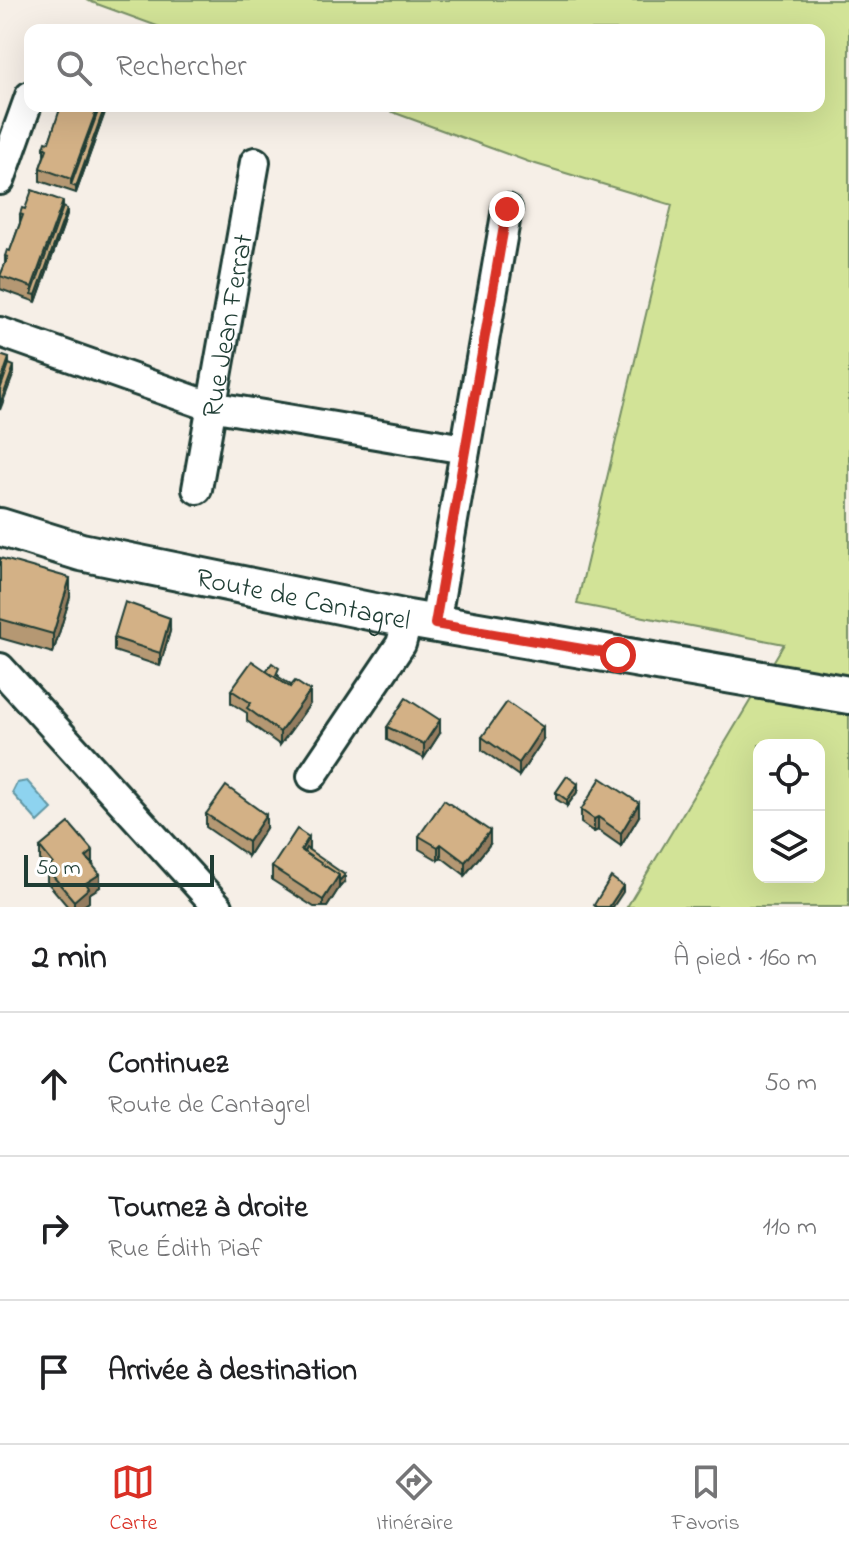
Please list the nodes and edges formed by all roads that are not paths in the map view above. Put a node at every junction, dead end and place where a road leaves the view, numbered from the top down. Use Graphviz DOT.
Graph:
graph roads {
  1 [pos="24,112"];
  2 [pos="255,162"];
  3 [pos="0,180"];
  4 [pos="507,209"];
  5 [pos="0,332"];
  6 [pos="210,406"];
  7 [pos="465,449"];
  8 [pos="197,489"];
  9 [pos="0,527"];
  10 [pos="421,621"];
  11 [pos="0,668"];
  12 [pos="849,695"];
  13 [pos="312,776"];
  14 [pos="218,907"];
  1 -- 3 [label="street"];
  2 -- 6 [label="street, Rue Jean Ferrat"];
  4 -- 7 [label="street"];
  5 -- 6 [label="street"];
  6 -- 7 [label="street"];
  6 -- 8 [label="street, Rue Jean Ferrat"];
  7 -- 10 [label="street"];
  9 -- 10 [label="street, Route de Cantagrel"];
  10 -- 12 [label="street, Route de Cantagrel"];
  10 -- 13 [label="street"];
  11 -- 14 [label="street"];
}
